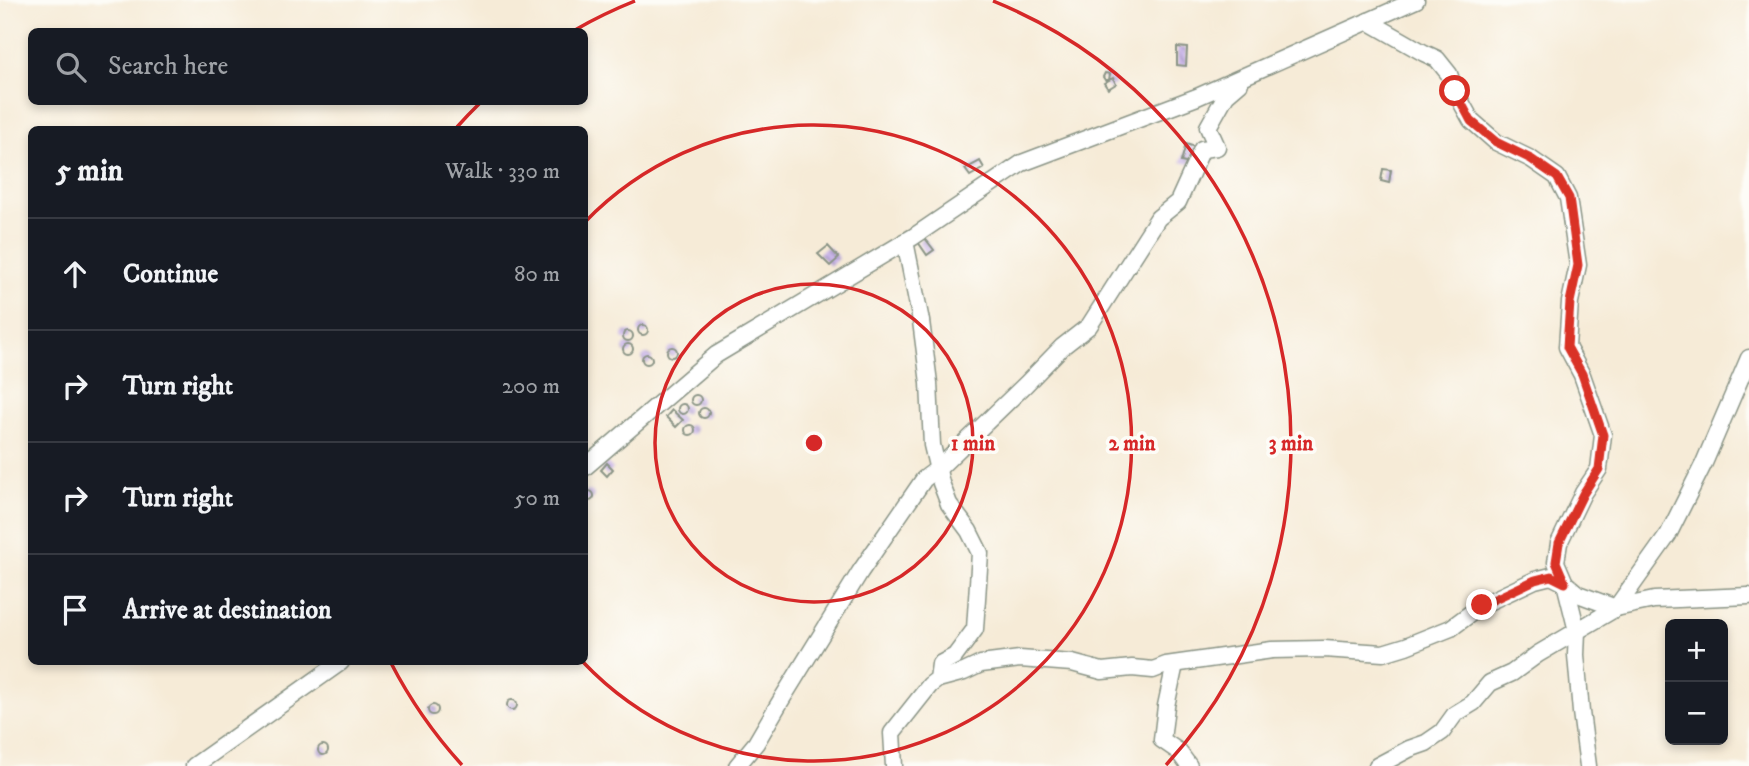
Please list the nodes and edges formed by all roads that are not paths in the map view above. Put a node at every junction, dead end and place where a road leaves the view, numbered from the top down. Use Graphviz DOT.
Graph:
graph roads {
  1 [pos="1416,0"];
  2 [pos="1368,21"];
  3 [pos="1252,73"];
  4 [pos="905,241"];
  5 [pos="1749,358"];
  6 [pos="588,465"];
  7 [pos="938,468"];
  8 [pos="1565,583"];
  9 [pos="1749,596"];
  10 [pos="1616,608"];
  11 [pos="1577,631"];
  12 [pos="1175,664"];
  13 [pos="337,665"];
  14 [pos="938,679"];
  15 [pos="194,766"];
  16 [pos="737,766"];
  17 [pos="894,766"];
  18 [pos="1189,766"];
  19 [pos="1377,766"];
  20 [pos="1588,766"];
  1 -- 2 [label="street"];
  2 -- 3 [label="street"];
  2 -- 8 [label="street"];
  3 -- 4 [label="street"];
  3 -- 7 [label="street"];
  4 -- 6 [label="street"];
  4 -- 7 [label="street"];
  5 -- 10 [label="street"];
  7 -- 14 [label="street"];
  7 -- 16 [label="street"];
  8 -- 10 [label="street"];
  8 -- 11 [label="street"];
  8 -- 12 [label="street"];
  9 -- 10 [label="street"];
  10 -- 11 [label="street"];
  11 -- 19 [label="street"];
  11 -- 20 [label="street"];
  12 -- 14 [label="street"];
  12 -- 18 [label="street"];
  13 -- 15 [label="street"];
  14 -- 17 [label="street"];
}
